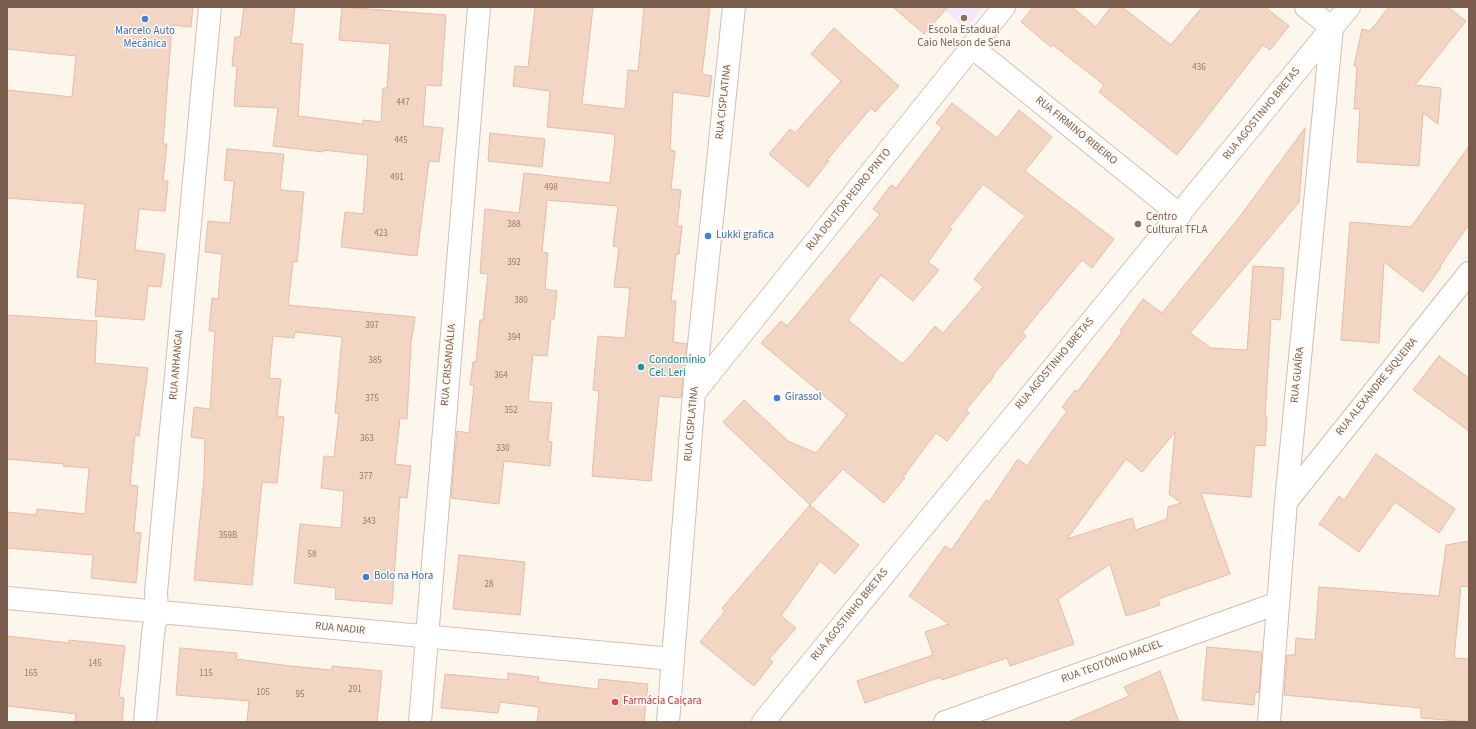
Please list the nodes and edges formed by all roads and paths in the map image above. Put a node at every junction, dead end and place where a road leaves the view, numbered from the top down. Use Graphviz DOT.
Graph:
graph roads {
  1 [pos="210,7"];
  2 [pos="478,7"];
  3 [pos="734,7"];
  4 [pos="1004,7"];
  5 [pos="1306,7"];
  6 [pos="1349,7"];
  7 [pos="1332,28"];
  8 [pos="972,47"];
  9 [pos="1180,214"];
  10 [pos="1469,273"];
  11 [pos="694,393"];
  12 [pos="1286,502"];
  13 [pos="7,598"];
  14 [pos="1278,603"];
  15 [pos="157,611"];
  16 [pos="427,637"];
  17 [pos="673,659"];
  18 [pos="1000,712"];
  19 [pos="145,722"];
  20 [pos="420,722"];
  21 [pos="668,722"];
  22 [pos="763,722"];
  23 [pos="945,722"];
  24 [pos="1269,722"];
  1 -- 15 [label="street, RUA ANHANGAI"];
  2 -- 16 [label="street, RUA CRISANDÁLIA"];
  3 -- 11 [label="street, RUA CISPLATINA"];
  4 -- 8 [label="street, RUA DOUTOR PEDRO PINTO"];
  5 -- 7 [label="street"];
  6 -- 7 [label="street, RUA AGOSTINHO BRETAS"];
  7 -- 9 [label="street, RUA AGOSTINHO BRETAS"];
  7 -- 12 [label="street, RUA GUAÍRA"];
  8 -- 9 [label="street, RUA FIRMINO RIBEIRO"];
  8 -- 11 [label="street, RUA DOUTOR PEDRO PINTO"];
  9 -- 22 [label="street, RUA AGOSTINHO BRETAS"];
  10 -- 12 [label="street, RUA ALEXANDRE SIQUEIRA"];
  11 -- 17 [label="street, RUA CISPLATINA"];
  12 -- 14 [label="street, RUA GUAÍRA"];
  13 -- 15 [label="street, RUA NADIR"];
  14 -- 18 [label="street, RUA TEOTÔNIO MACIEL"];
  14 -- 24 [label="street, RUA GUAÍRA"];
  15 -- 16 [label="street, RUA NADIR"];
  15 -- 19 [label="street, RUA ANHANGAI"];
  16 -- 17 [label="street, RUA NADIR"];
  16 -- 20 [label="street, RUA CRISANDÁLIA"];
  17 -- 21 [label="street, RUA CISPLATINA"];
  18 -- 23 [label="street, RUA TEOTÔNIO MACIEL"];
}
